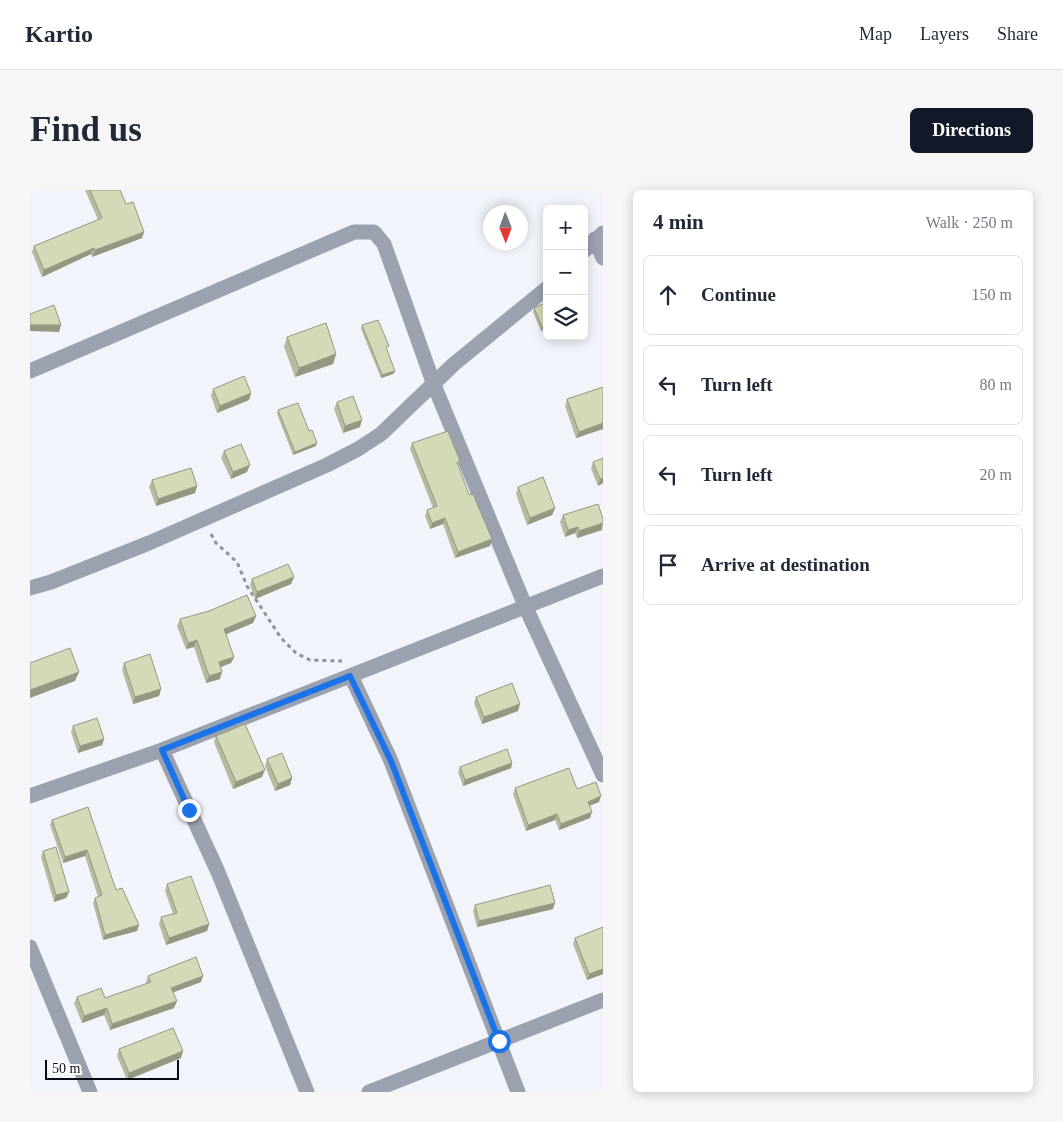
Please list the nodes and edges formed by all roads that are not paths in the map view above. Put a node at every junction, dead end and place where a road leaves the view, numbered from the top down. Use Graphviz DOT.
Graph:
graph roads {
  1 [pos="599,236"];
  2 [pos="586,250"];
  3 [pos="603,258"];
  4 [pos="543,291"];
  5 [pos="30,371"];
  6 [pos="434,385"];
  7 [pos="603,576"];
  8 [pos="30,588"];
  9 [pos="526,608"];
  10 [pos="350,676"];
  11 [pos="162,750"];
  12 [pos="603,775"];
  13 [pos="30,796"];
  14 [pos="30,947"];
  15 [pos="603,1000"];
  16 [pos="499,1041"];
  17 [pos="90,1092"];
  18 [pos="307,1092"];
  19 [pos="369,1092"];
  20 [pos="518,1092"];
  1 -- 2 [label="street"];
  1 -- 3 [label="street"];
  4 -- 6 [label="street"];
  5 -- 6 [label="street"];
  6 -- 8 [label="street"];
  6 -- 9 [label="street"];
  7 -- 9 [label="street"];
  9 -- 10 [label="street"];
  9 -- 12 [label="street"];
  10 -- 11 [label="street"];
  10 -- 16 [label="street"];
  11 -- 13 [label="street"];
  11 -- 18 [label="street"];
  14 -- 17 [label="street"];
  15 -- 16 [label="street"];
  16 -- 19 [label="street"];
  16 -- 20 [label="street"];
}
